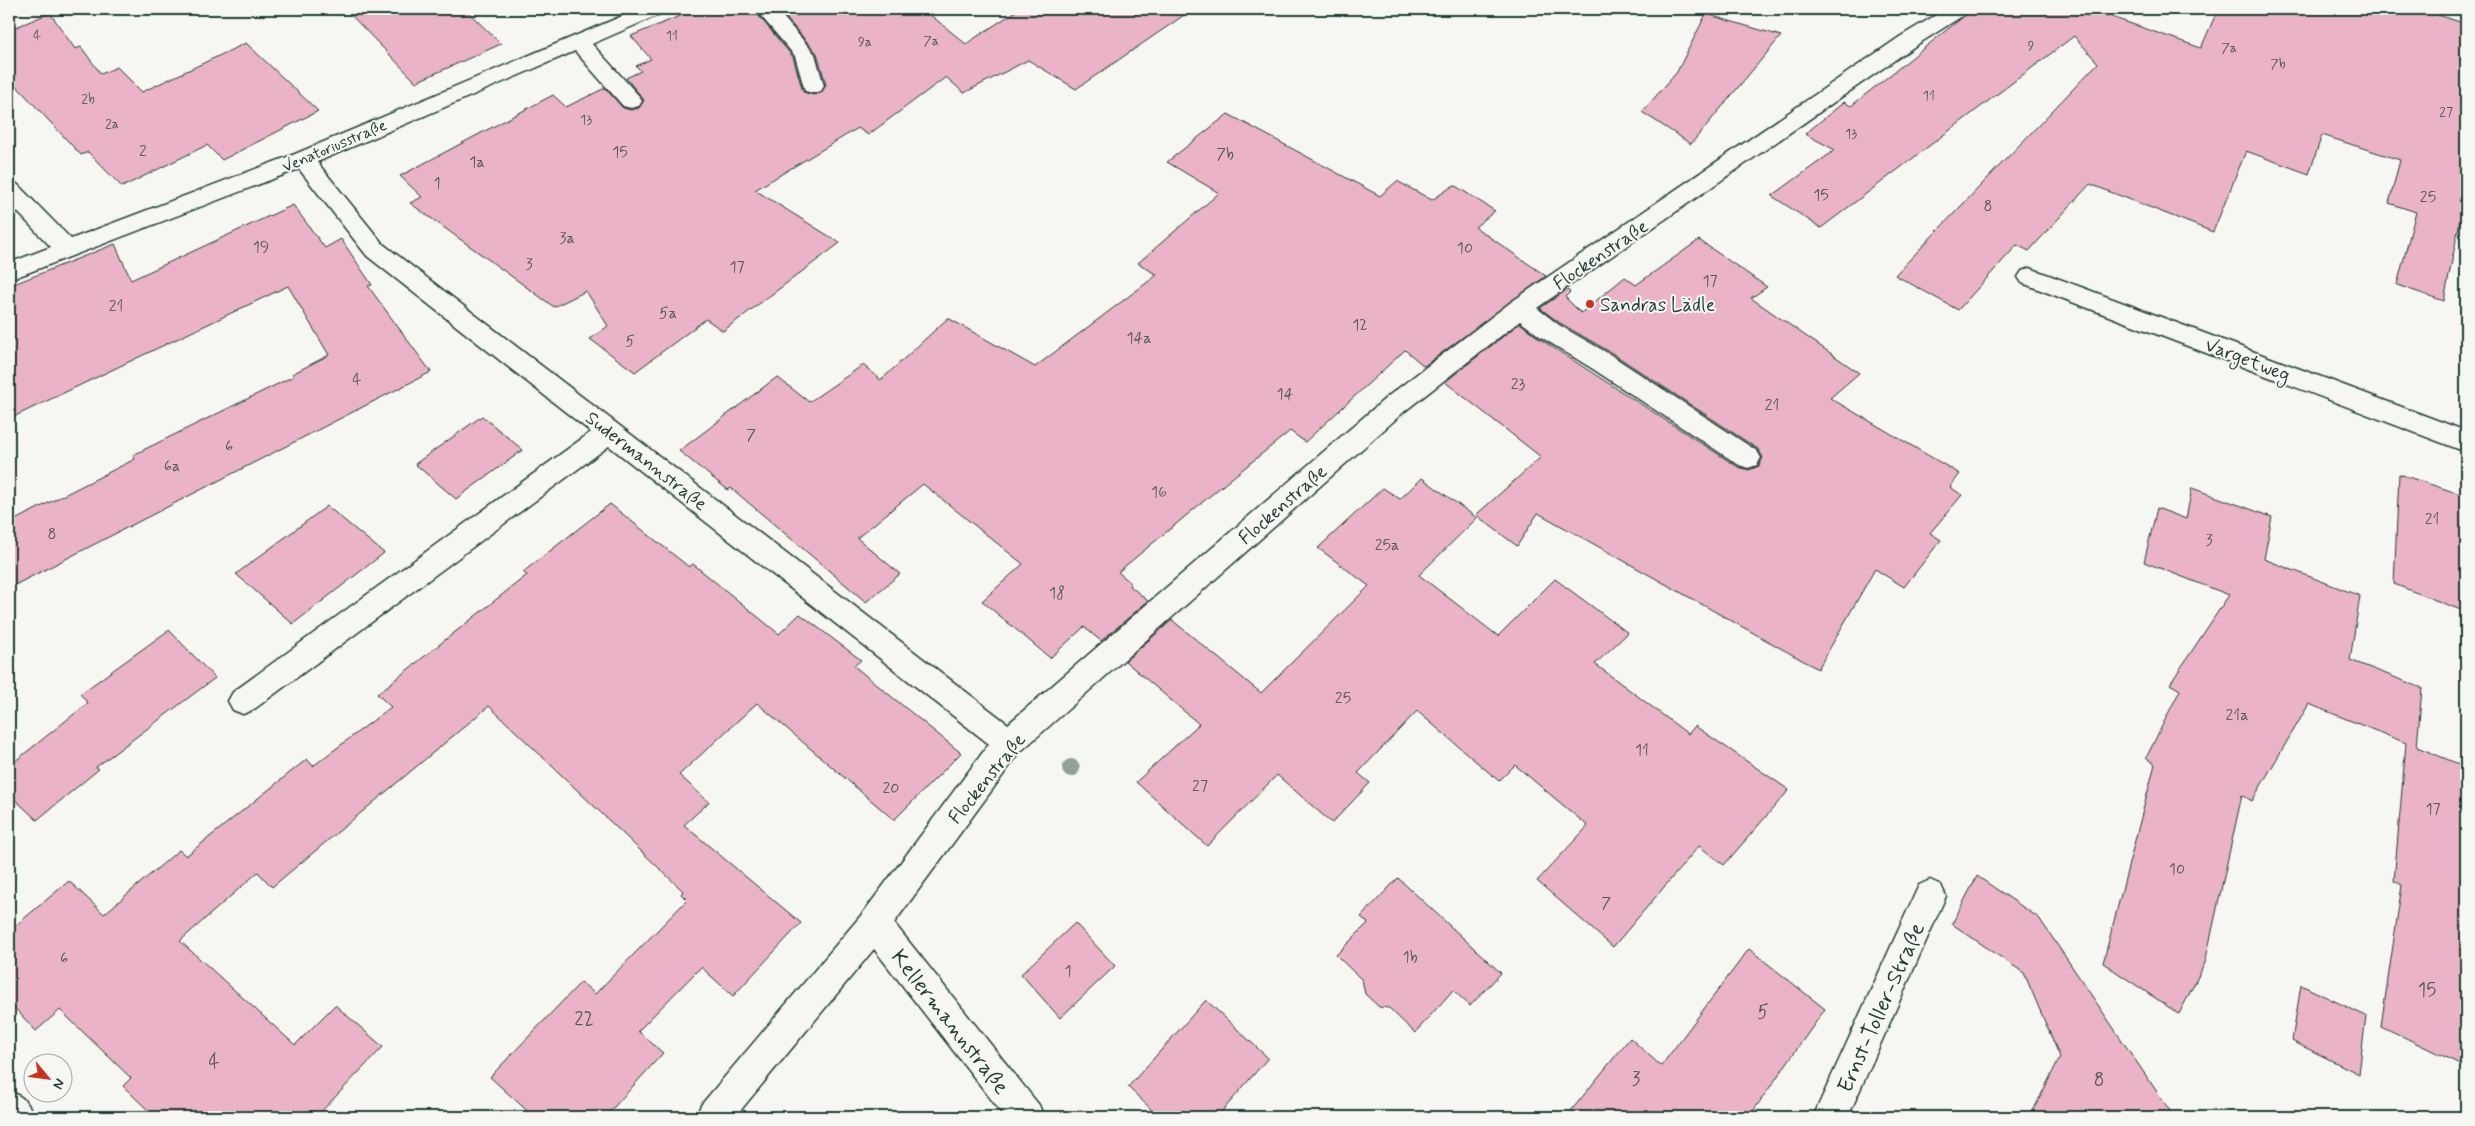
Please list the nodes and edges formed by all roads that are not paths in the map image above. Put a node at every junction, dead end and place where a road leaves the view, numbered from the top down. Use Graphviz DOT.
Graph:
graph roads {
  1 [pos="656,9"];
  2 [pos="765,9"];
  3 [pos="1960,9"];
  4 [pos="579,42"];
  5 [pos="813,86"];
  6 [pos="631,101"];
  7 [pos="303,159"];
  8 [pos="9,189"];
  9 [pos="68,250"];
  10 [pos="9,272"];
  11 [pos="2030,277"];
  12 [pos="1520,308"];
  13 [pos="610,432"];
  14 [pos="2466,442"];
  15 [pos="1748,458"];
  16 [pos="242,701"];
  17 [pos="1009,742"];
  18 [pos="1930,896"];
  19 [pos="874,924"];
  20 [pos="9,1108"];
  21 [pos="18,1117"];
  22 [pos="713,1117"];
  23 [pos="1028,1117"];
  24 [pos="1830,1117"];
  1 -- 4 [label="street, Venatoriusstraße"];
  2 -- 5 [label="street"];
  3 -- 12 [label="street, Flockenstraße"];
  4 -- 6 [label="street"];
  4 -- 7 [label="street, Venatoriusstraße"];
  7 -- 9 [label="street, Venatoriusstraße"];
  7 -- 13 [label="street, Sudermannstraße"];
  8 -- 9 [label="street"];
  9 -- 10 [label="street, Venatoriusstraße"];
  11 -- 14 [label="street, Vargetweg"];
  12 -- 15 [label="street"];
  12 -- 17 [label="street, Flockenstraße"];
  13 -- 16 [label="street"];
  13 -- 17 [label="street, Sudermannstraße"];
  17 -- 19 [label="street, Flockenstraße"];
  18 -- 24 [label="street, Ernst-Toller-Straße"];
  19 -- 22 [label="street, Flockenstraße"];
  19 -- 23 [label="street, Kellermannstraße"];
  20 -- 21 [label="street"];
}
